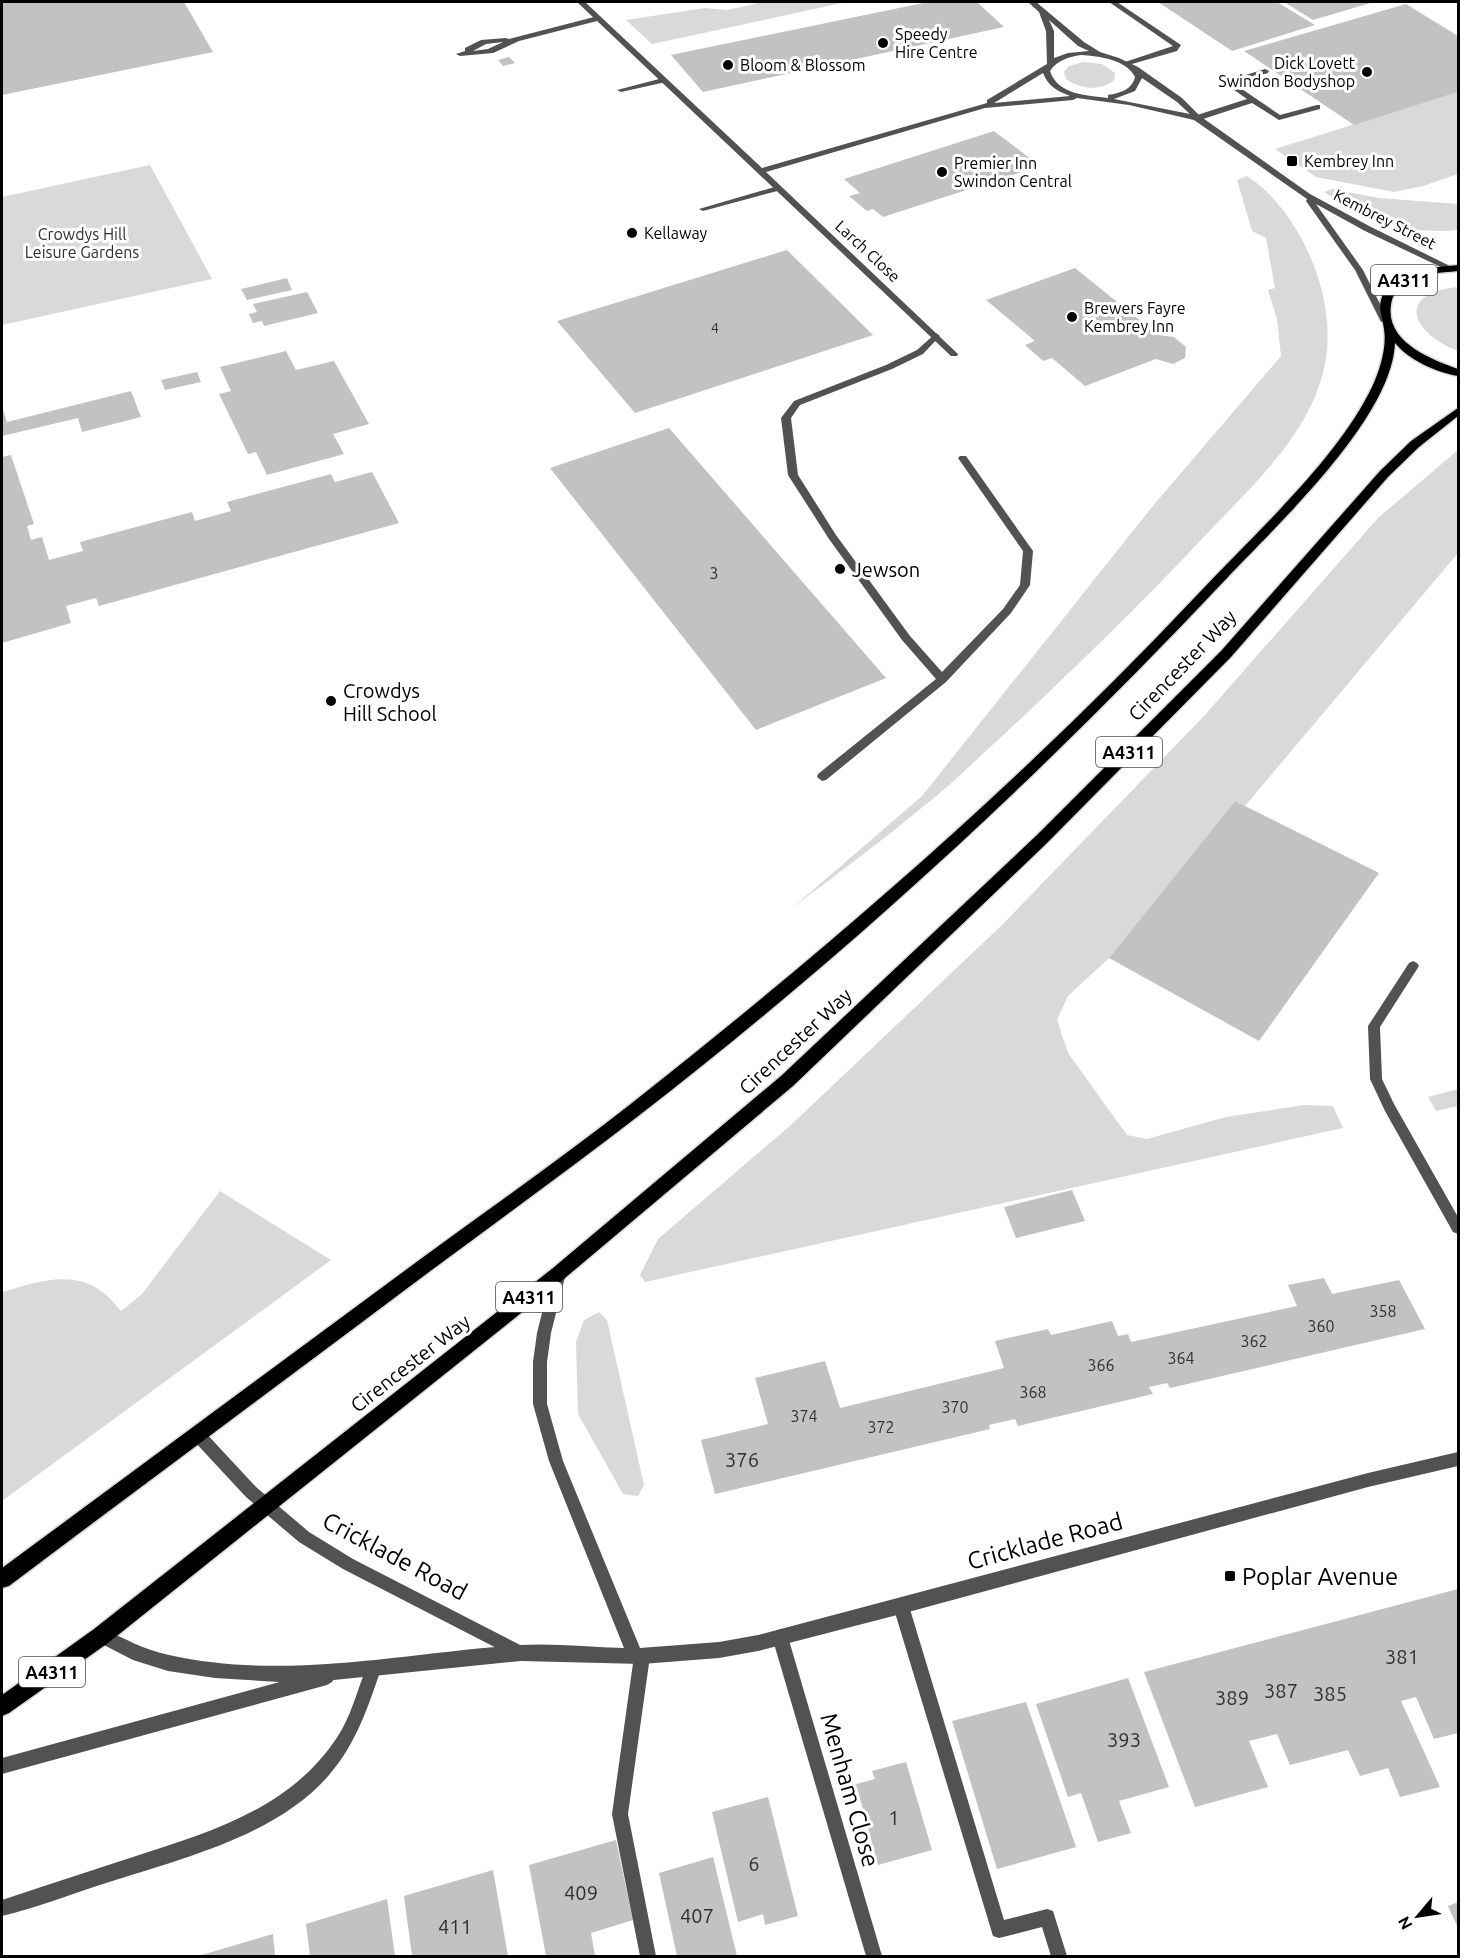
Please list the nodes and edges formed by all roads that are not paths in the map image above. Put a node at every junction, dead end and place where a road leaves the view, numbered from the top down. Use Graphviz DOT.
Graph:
graph roads {
  1 [pos="580,2"];
  2 [pos="1032,2"];
  3 [pos="1113,2"];
  4 [pos="1041,10"];
  5 [pos="598,18"];
  6 [pos="516,39"];
  7 [pos="1103,55"];
  8 [pos="1049,65"];
  9 [pos="1131,66"];
  10 [pos="1265,71"];
  11 [pos="663,80"];
  12 [pos="621,90"];
  13 [pos="1083,97"];
  14 [pos="1099,98"];
  15 [pos="1253,100"];
  16 [pos="984,106"];
  17 [pos="1317,107"];
  18 [pos="1197,118"];
  19 [pos="760,171"];
  20 [pos="778,188"];
  21 [pos="1307,196"];
  22 [pos="703,208"];
  23 [pos="1454,268"];
  24 [pos="1384,320"];
  25 [pos="1390,332"];
  26 [pos="936,336"];
  27 [pos="954,354"];
  28 [pos="1458,373"];
  29 [pos="1458,411"];
  30 [pos="963,458"];
  31 [pos="942,679"];
  32 [pos="822,777"];
  33 [pos="1413,966"];
  34 [pos="1458,1228"];
  35 [pos="559,1273"];
  36 [pos="198,1435"];
  37 [pos="1458,1459"];
  38 [pos="266,1506"];
  39 [pos="2,1579"];
  40 [pos="900,1606"];
  41 [pos="101,1636"];
  42 [pos="780,1637"];
  43 [pos="521,1653"];
  44 [pos="639,1655"];
  45 [pos="373,1669"];
  46 [pos="349,1671"];
  47 [pos="2,1706"];
  48 [pos="2,1766"];
  49 [pos="2,1908"];
  50 [pos="648,1956"];
  51 [pos="874,1956"];
  52 [pos="1059,1956"];
  1 -- 5 [label="street, Larch Close"];
  2 -- 4 [label="street, Kembrey Street"];
  3 -- 9 [label="street"];
  4 -- 7 [label="street, Kembrey Street"];
  4 -- 8 [label="street"];
  5 -- 6 [label="street"];
  5 -- 11 [label="street, Larch Close"];
  6 -- 6 [label="street"];
  7 -- 8 [label="street, Kembrey Street"];
  7 -- 9 [label="street, Kembrey Street"];
  8 -- 13 [label="street, Kembrey Street"];
  8 -- 16 [label="street"];
  9 -- 14 [label="street, Kembrey Street"];
  9 -- 18 [label="street, Kembrey Street"];
  10 -- 15 [label="street"];
  11 -- 12 [label="street"];
  11 -- 19 [label="street, Larch Close"];
  13 -- 14 [label="street, Kembrey Street"];
  13 -- 16 [label="street"];
  14 -- 18 [label="street, Kembrey Street"];
  15 -- 17 [label="street"];
  15 -- 18 [label="street"];
  16 -- 19 [label="street"];
  18 -- 21 [label="street, Kembrey Street"];
  19 -- 20 [label="street, Larch Close"];
  20 -- 22 [label="street"];
  20 -- 26 [label="street, Larch Close"];
  21 -- 23 [label="street, Kembrey Street"];
  21 -- 24 [label="street, Kembrey Street"];
  23 -- 24 [label="main road, A4311"];
  24 -- 25 [label="main road, A4311"];
  25 -- 28 [label="main road, A4311"];
  25 -- 36 [label="main road, Cirencester Way / A4311"];
  26 -- 27 [label="street, Larch Close"];
  26 -- 31 [label="street"];
  29 -- 35 [label="main road, Cirencester Way / A4311"];
  30 -- 31 [label="street"];
  31 -- 32 [label="street"];
  33 -- 34 [label="street"];
  35 -- 38 [label="main road, Cirencester Way / A4311"];
  35 -- 44 [label="street"];
  36 -- 38 [label="street, Cricklade Road"];
  36 -- 39 [label="main road, A4311"];
  37 -- 40 [label="street, Cricklade Road"];
  38 -- 41 [label="main road, Cirencester Way / A4311"];
  38 -- 43 [label="street, Cricklade Road"];
  40 -- 42 [label="street, Cricklade Road"];
  40 -- 52 [label="street"];
  41 -- 46 [label="street, Cricklade Road"];
  41 -- 47 [label="main road, A4311"];
  42 -- 44 [label="street, Cricklade Road"];
  42 -- 51 [label="street, Menham Close"];
  43 -- 44 [label="street, Cricklade Road"];
  43 -- 45 [label="street, Cricklade Road"];
  44 -- 50 [label="street"];
  45 -- 46 [label="street, Cricklade Road"];
  45 -- 49 [label="street"];
  46 -- 48 [label="street, Cricklade Road"];
}
